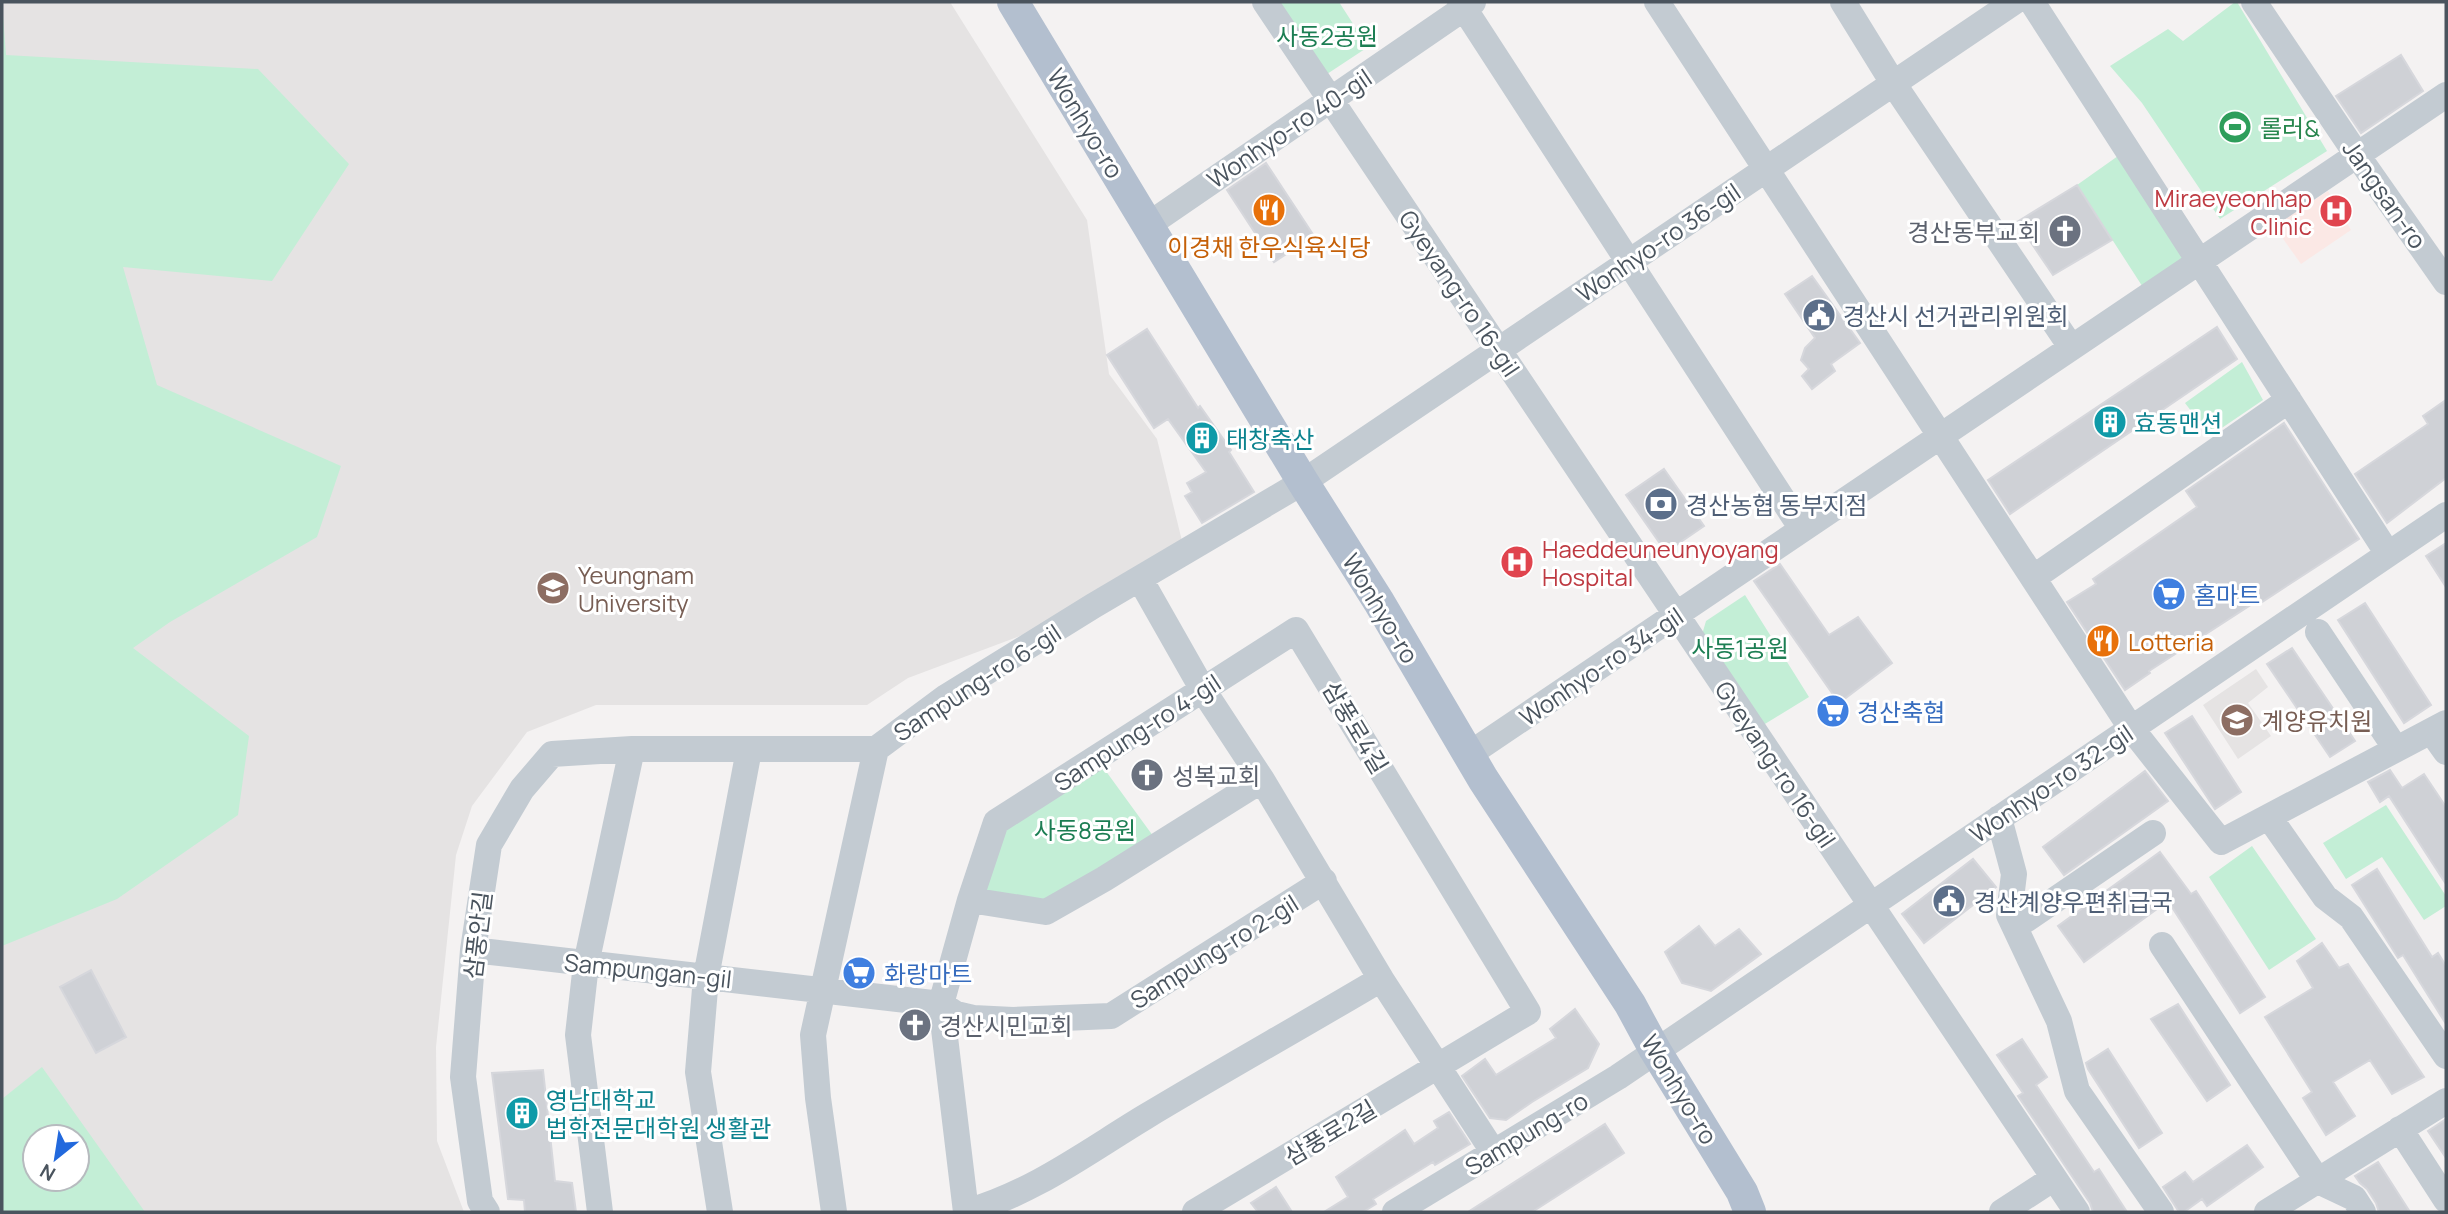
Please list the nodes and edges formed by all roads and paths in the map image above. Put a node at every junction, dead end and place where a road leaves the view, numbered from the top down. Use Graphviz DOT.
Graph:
graph roads {
  1 [pos="1013,2"];
  2 [pos="1265,2"];
  3 [pos="1657,2"];
  4 [pos="1843,2"];
  5 [pos="2014,2"];
  6 [pos="2032,2"];
  7 [pos="2254,2"];
  8 [pos="1466,4"];
  9 [pos="1893,83"];
  10 [pos="2446,95"];
  11 [pos="1331,100"];
  12 [pos="2357,155"];
  13 [pos="1766,169"];
  14 [pos="1148,225"];
  15 [pos="2199,261"];
  16 [pos="1629,262"];
  17 [pos="2446,282"];
  18 [pos="2071,347"];
  19 [pos="1499,350"];
  20 [pos="2289,400"];
  21 [pos="1940,436"];
  22 [pos="1303,482"];
  23 [pos="2446,515"];
  24 [pos="1802,529"];
  25 [pos="2388,554"];
  26 [pos="2033,578"];
  27 [pos="1140,579"];
  28 [pos="1676,614"];
  29 [pos="2318,632"];
  30 [pos="1203,690"];
  31 [pos="2439,727"];
  32 [pos="2131,728"];
  33 [pos="632,748"];
  34 [pos="876,749"];
  35 [pos="2396,749"];
  36 [pos="749,750"];
  37 [pos="2446,752"];
  38 [pos="1468,755"];
  39 [pos="1262,780"];
  40 [pos="2269,817"];
  41 [pos="1999,818"];
  42 [pos="2153,833"];
  43 [pos="1324,881"];
  44 [pos="970,900"];
  45 [pos="1871,905"];
  46 [pos="2015,927"];
  47 [pos="2162,945"];
  48 [pos="473,950"];
  49 [pos="586,964"];
  50 [pos="706,977"];
  51 [pos="1381,979"];
  52 [pos="823,990"];
  53 [pos="941,1004"];
  54 [pos="1655,1051"];
  55 [pos="2446,1056"];
  56 [pos="1438,1067"];
  57 [pos="2446,1101"];
  58 [pos="2400,1129"];
  59 [pos="1494,1153"];
  60 [pos="2054,1178"];
  61 [pos="2318,1181"];
  62 [pos="2446,1200"];
  63 [pos="1226,1204"];
  64 [pos="487,1212"];
  65 [pos="600,1212"];
  66 [pos="720,1212"];
  67 [pos="834,1212"];
  68 [pos="966,1212"];
  69 [pos="1195,1212"];
  70 [pos="1395,1212"];
  71 [pos="1750,1212"];
  72 [pos="2002,1212"];
  73 [pos="2077,1212"];
  74 [pos="2161,1212"];
  75 [pos="2267,1212"];
  76 [pos="2362,1212"];
  1 -- 14 [label="main road, Wonhyo-ro"];
  2 -- 11 [label="street, Gyeyang-ro 16-gil"];
  3 -- 13 [label="street"];
  4 -- 9 [label="street"];
  5 -- 9 [label="street, Wonhyo-ro 36-gil"];
  6 -- 15 [label="street"];
  7 -- 12 [label="street, Jangsan-ro"];
  8 -- 11 [label="street, Wonhyo-ro 40-gil"];
  8 -- 16 [label="street, Wonhyo-ro 40-gil"];
  9 -- 13 [label="street, Wonhyo-ro 36-gil"];
  9 -- 18 [label="street"];
  10 -- 12 [label="street, Wonhyo-ro 34-gil"];
  11 -- 14 [label="street, Wonhyo-ro 40-gil"];
  11 -- 19 [label="street, Gyeyang-ro 16-gil"];
  12 -- 15 [label="street, Wonhyo-ro 34-gil"];
  12 -- 17 [label="street, Jangsan-ro"];
  13 -- 16 [label="street, Wonhyo-ro 36-gil"];
  13 -- 21 [label="street"];
  14 -- 22 [label="main road, Wonhyo-ro"];
  15 -- 18 [label="street, Wonhyo-ro 34-gil"];
  15 -- 20 [label="street"];
  16 -- 19 [label="street, Wonhyo-ro 36-gil"];
  16 -- 24 [label="street"];
  18 -- 21 [label="street, Wonhyo-ro 34-gil"];
  19 -- 22 [label="street, Wonhyo-ro 36-gil"];
  19 -- 28 [label="street, Gyeyang-ro 16-gil"];
  20 -- 25 [label="street"];
  20 -- 26 [label="street"];
  21 -- 24 [label="street, Wonhyo-ro 34-gil"];
  21 -- 26 [label="street"];
  22 -- 27 [label="street, Sampung-ro 6-gil"];
  22 -- 38 [label="main road, Wonhyo-ro"];
  23 -- 25 [label="street, Wonhyo-ro 32-gil"];
  24 -- 28 [label="street, Wonhyo-ro 34-gil"];
  25 -- 32 [label="street, Wonhyo-ro 32-gil"];
  26 -- 32 [label="street"];
  27 -- 30 [label="street, Sampung-ro 2-gil"];
  27 -- 34 [label="street, Sampung-ro 6-gil"];
  28 -- 38 [label="street, Wonhyo-ro 34-gil"];
  28 -- 45 [label="street, Gyeyang-ro 16-gil"];
  29 -- 35 [label="street"];
  30 -- 39 [label="street, Sampung-ro 2-gil"];
  30 -- 44 [label="street, Sampung-ro 4-gil"];
  30 -- 56 [label="street, Sampung-ro 4-gil"];
  31 -- 35 [label="street"];
  31 -- 37 [label="street"];
  32 -- 40 [label="street"];
  32 -- 41 [label="street, Wonhyo-ro 32-gil"];
  33 -- 36 [label="street, 삼풍안길"];
  33 -- 48 [label="street, 삼풍안길"];
  33 -- 49 [label="street"];
  34 -- 36 [label="street, 삼풍안길"];
  34 -- 52 [label="street, Sampung-ro 6-gil"];
  35 -- 40 [label="street"];
  36 -- 50 [label="street"];
  38 -- 54 [label="main road, Wonhyo-ro"];
  39 -- 43 [label="street, Sampung-ro 2-gil"];
  39 -- 44 [label="street"];
  40 -- 55 [label="street"];
  41 -- 45 [label="street, Wonhyo-ro 32-gil"];
  41 -- 46 [label="street"];
  42 -- 46 [label="street"];
  43 -- 51 [label="street, Sampung-ro 2-gil"];
  43 -- 53 [label="street, Sampung-ro 2-gil"];
  44 -- 53 [label="street, Sampung-ro 4-gil"];
  45 -- 54 [label="street, Wonhyo-ro 32-gil"];
  45 -- 60 [label="street, Gyeyang-ro 16-gil"];
  46 -- 74 [label="street"];
  47 -- 61 [label="street"];
  48 -- 49 [label="street, Sampungan-gil"];
  48 -- 64 [label="street, 삼풍안길"];
  49 -- 50 [label="street, Sampungan-gil"];
  49 -- 65 [label="street"];
  50 -- 52 [label="street, Sampungan-gil"];
  50 -- 66 [label="street"];
  51 -- 56 [label="street, Sampung-ro 2-gil"];
  51 -- 68 [label="street"];
  52 -- 53 [label="street, Sampungan-gil"];
  52 -- 67 [label="street, Sampung-ro 6-gil"];
  53 -- 68 [label="street, Sampung-ro 4-gil"];
  54 -- 59 [label="street, Sampung-ro"];
  54 -- 71 [label="main road, Wonhyo-ro"];
  56 -- 59 [label="street, Sampung-ro 2-gil"];
  56 -- 63 [label="street, 삼풍로2길"];
  57 -- 58 [label="street"];
  58 -- 61 [label="street"];
  58 -- 62 [label="street"];
  59 -- 70 [label="street, Sampung-ro"];
  60 -- 72 [label="street"];
  60 -- 73 [label="street, Gyeyang-ro 16-gil"];
  61 -- 75 [label="street"];
  61 -- 76 [label="street"];
  63 -- 69 [label="street"];
}
